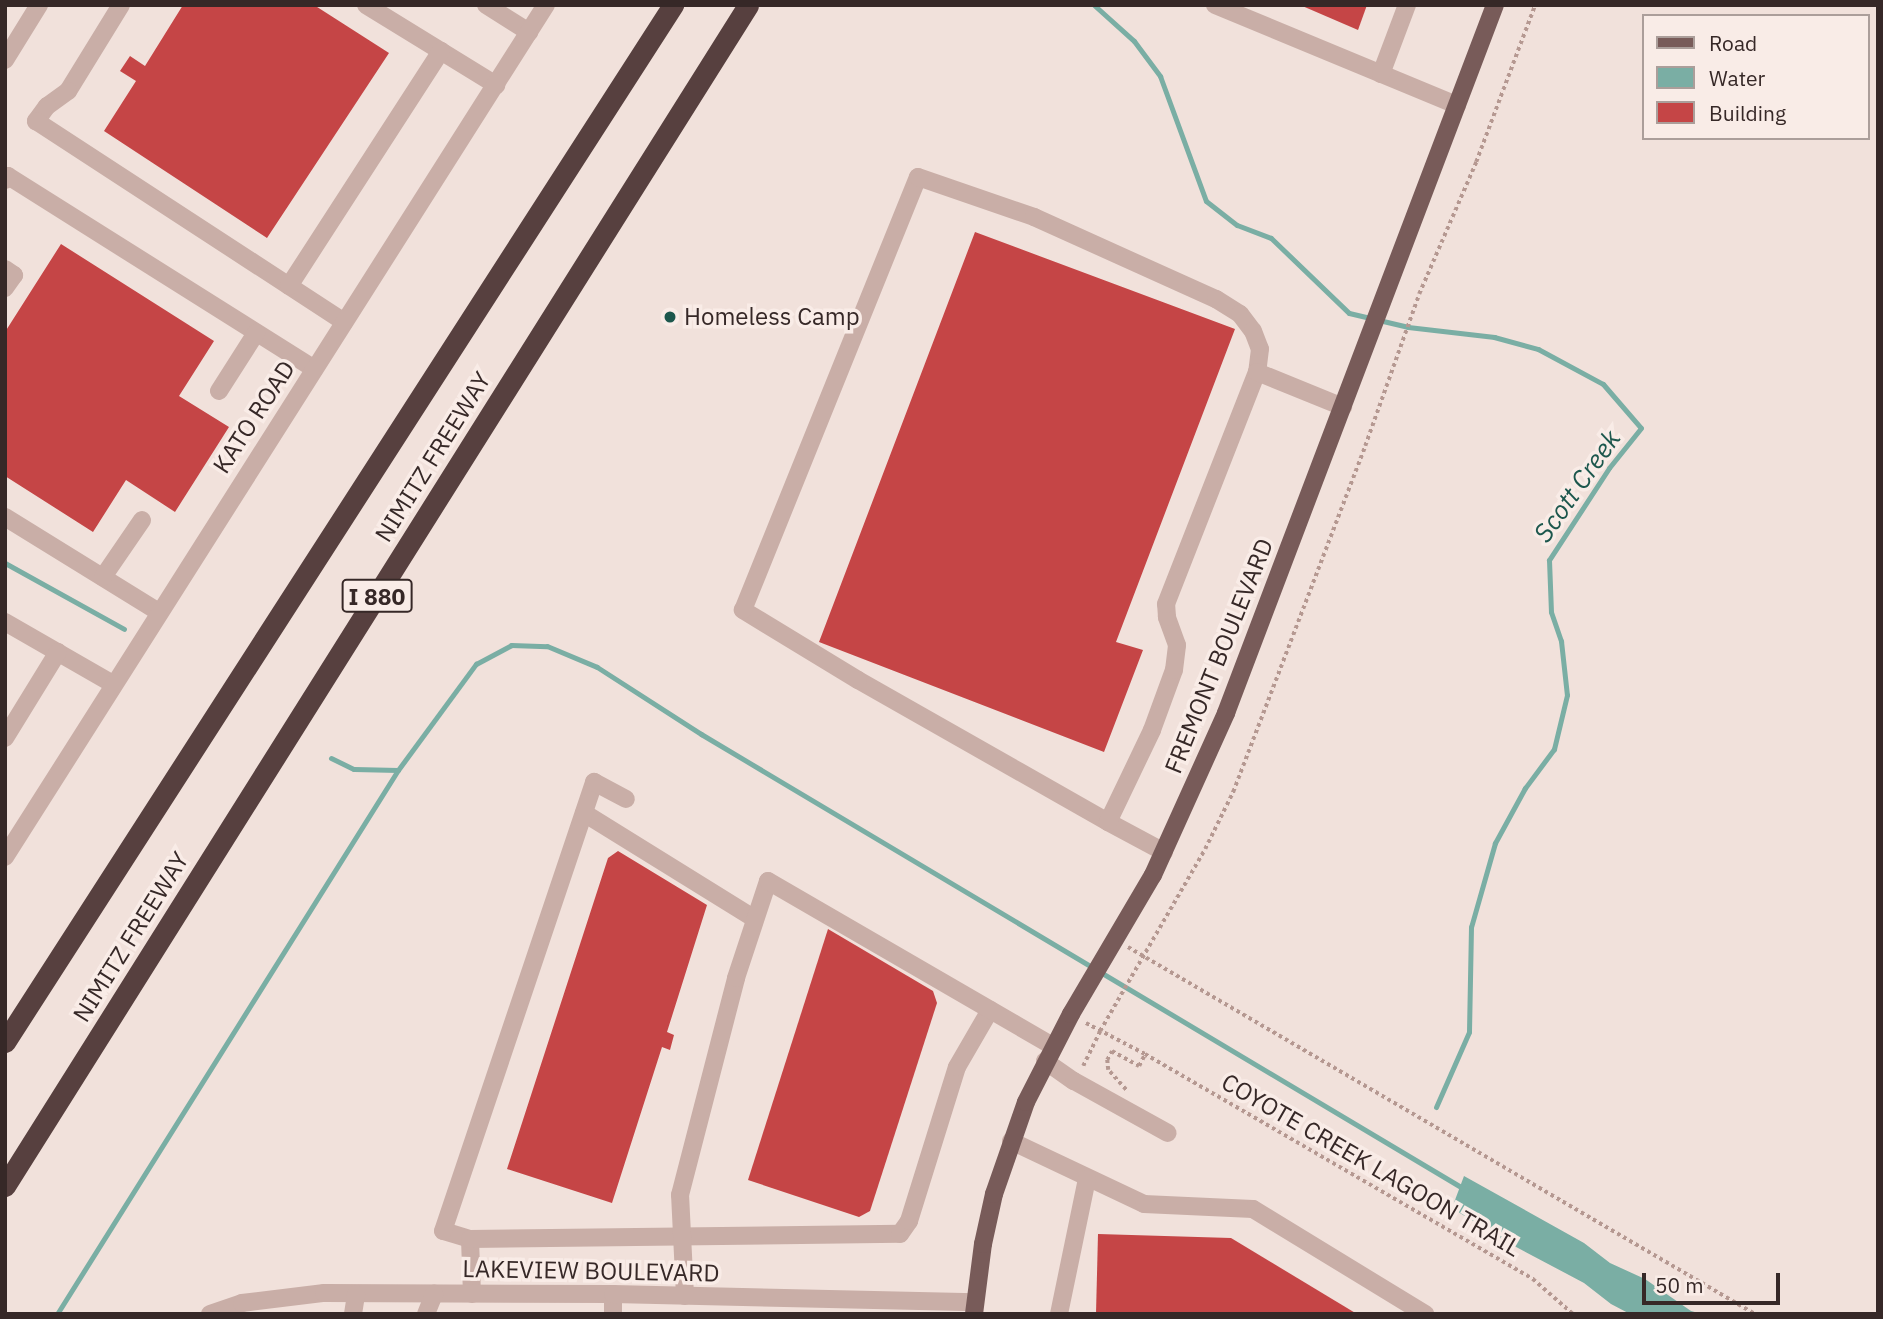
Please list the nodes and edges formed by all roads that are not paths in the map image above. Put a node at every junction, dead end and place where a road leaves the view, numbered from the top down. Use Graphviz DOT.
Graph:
graph roads {
  1 [pos="39,5"];
  2 [pos="121,5"];
  3 [pos="366,5"];
  4 [pos="486,5"];
  5 [pos="547,5"];
  6 [pos="673,5"];
  7 [pos="748,5"];
  8 [pos="1215,5"];
  9 [pos="1407,5"];
  10 [pos="1495,5"];
  11 [pos="529,32"];
  12 [pos="441,51"];
  13 [pos="5,60"];
  14 [pos="1381,74"];
  15 [pos="496,85"];
  16 [pos="1457,106"];
  17 [pos="5,180"];
  18 [pos="5,269"];
  19 [pos="289,286"];
  20 [pos="5,288"];
  21 [pos="344,322"];
  22 [pos="256,333"];
  23 [pos="314,369"];
  24 [pos="1257,372"];
  25 [pos="219,391"];
  26 [pos="1343,407"];
  27 [pos="5,517"];
  28 [pos="142,520"];
  29 [pos="103,578"];
  30 [pos="159,612"];
  31 [pos="5,622"];
  32 [pos="58,652"];
  33 [pos="113,684"];
  34 [pos="5,738"];
  35 [pos="626,799"];
  36 [pos="584,813"];
  37 [pos="1108,822"];
  38 [pos="1164,852"];
  39 [pos="5,857"];
  40 [pos="755,919"];
  41 [pos="990,1010"];
  42 [pos="5,1041"];
  43 [pos="1049,1054"];
  44 [pos="1168,1133"];
  45 [pos="1011,1141"];
  46 [pos="1087,1179"];
  47 [pos="5,1186"];
  48 [pos="682,1235"];
  49 [pos="470,1239"];
  50 [pos="356,1294"];
  51 [pos="434,1294"];
  52 [pos="472,1294"];
  53 [pos="613,1294"];
  54 [pos="685,1296"];
  55 [pos="974,1308"];
  56 [pos="210,1314"];
  57 [pos="353,1314"];
  58 [pos="426,1314"];
  59 [pos="613,1314"];
  60 [pos="1059,1314"];
  61 [pos="1426,1314"];
  1 -- 13 [label="street"];
  2 -- 19 [label="street"];
  3 -- 12 [label="street"];
  4 -- 11 [label="street"];
  5 -- 11 [label="street, KATO ROAD"];
  6 -- 42 [label="highway, NIMITZ FREEWAY / I 880"];
  7 -- 47 [label="highway, NIMITZ FREEWAY / I 880"];
  8 -- 14 [label="street"];
  9 -- 14 [label="street"];
  10 -- 16 [label="main road, FREMONT BOULEVARD"];
  11 -- 15 [label="street, KATO ROAD"];
  12 -- 15 [label="street"];
  12 -- 19 [label="street"];
  14 -- 16 [label="street"];
  15 -- 21 [label="street, KATO ROAD"];
  16 -- 26 [label="main road, FREMONT BOULEVARD"];
  17 -- 22 [label="street"];
  18 -- 20 [label="street"];
  19 -- 21 [label="street"];
  21 -- 23 [label="street, KATO ROAD"];
  22 -- 23 [label="street"];
  22 -- 25 [label="street"];
  23 -- 30 [label="street, KATO ROAD"];
  24 -- 26 [label="street"];
  24 -- 37 [label="street"];
  24 -- 37 [label="street"];
  26 -- 38 [label="main road, FREMONT BOULEVARD"];
  27 -- 29 [label="street"];
  28 -- 29 [label="street"];
  29 -- 30 [label="street"];
  30 -- 33 [label="street, KATO ROAD"];
  31 -- 32 [label="street"];
  32 -- 33 [label="street"];
  32 -- 34 [label="street"];
  33 -- 39 [label="street, KATO ROAD"];
  35 -- 36 [label="street"];
  36 -- 40 [label="street"];
  36 -- 49 [label="street"];
  37 -- 38 [label="street"];
  38 -- 43 [label="main road, FREMONT BOULEVARD"];
  40 -- 41 [label="street"];
  40 -- 48 [label="street"];
  41 -- 43 [label="street"];
  41 -- 48 [label="street"];
  43 -- 44 [label="street"];
  43 -- 45 [label="main road, FREMONT BOULEVARD"];
  45 -- 46 [label="street"];
  45 -- 55 [label="main road, FREMONT BOULEVARD"];
  46 -- 60 [label="street"];
  46 -- 61 [label="street"];
  48 -- 49 [label="street"];
  48 -- 54 [label="street"];
  49 -- 52 [label="street"];
  50 -- 51 [label="street, LAKEVIEW BOULEVARD"];
  50 -- 56 [label="street, LAKEVIEW BOULEVARD"];
  50 -- 57 [label="street"];
  51 -- 52 [label="street, LAKEVIEW BOULEVARD"];
  51 -- 58 [label="street"];
  52 -- 53 [label="street, LAKEVIEW BOULEVARD"];
  53 -- 54 [label="street, LAKEVIEW BOULEVARD"];
  53 -- 59 [label="street"];
  54 -- 55 [label="street, LAKEVIEW BOULEVARD"];
}
